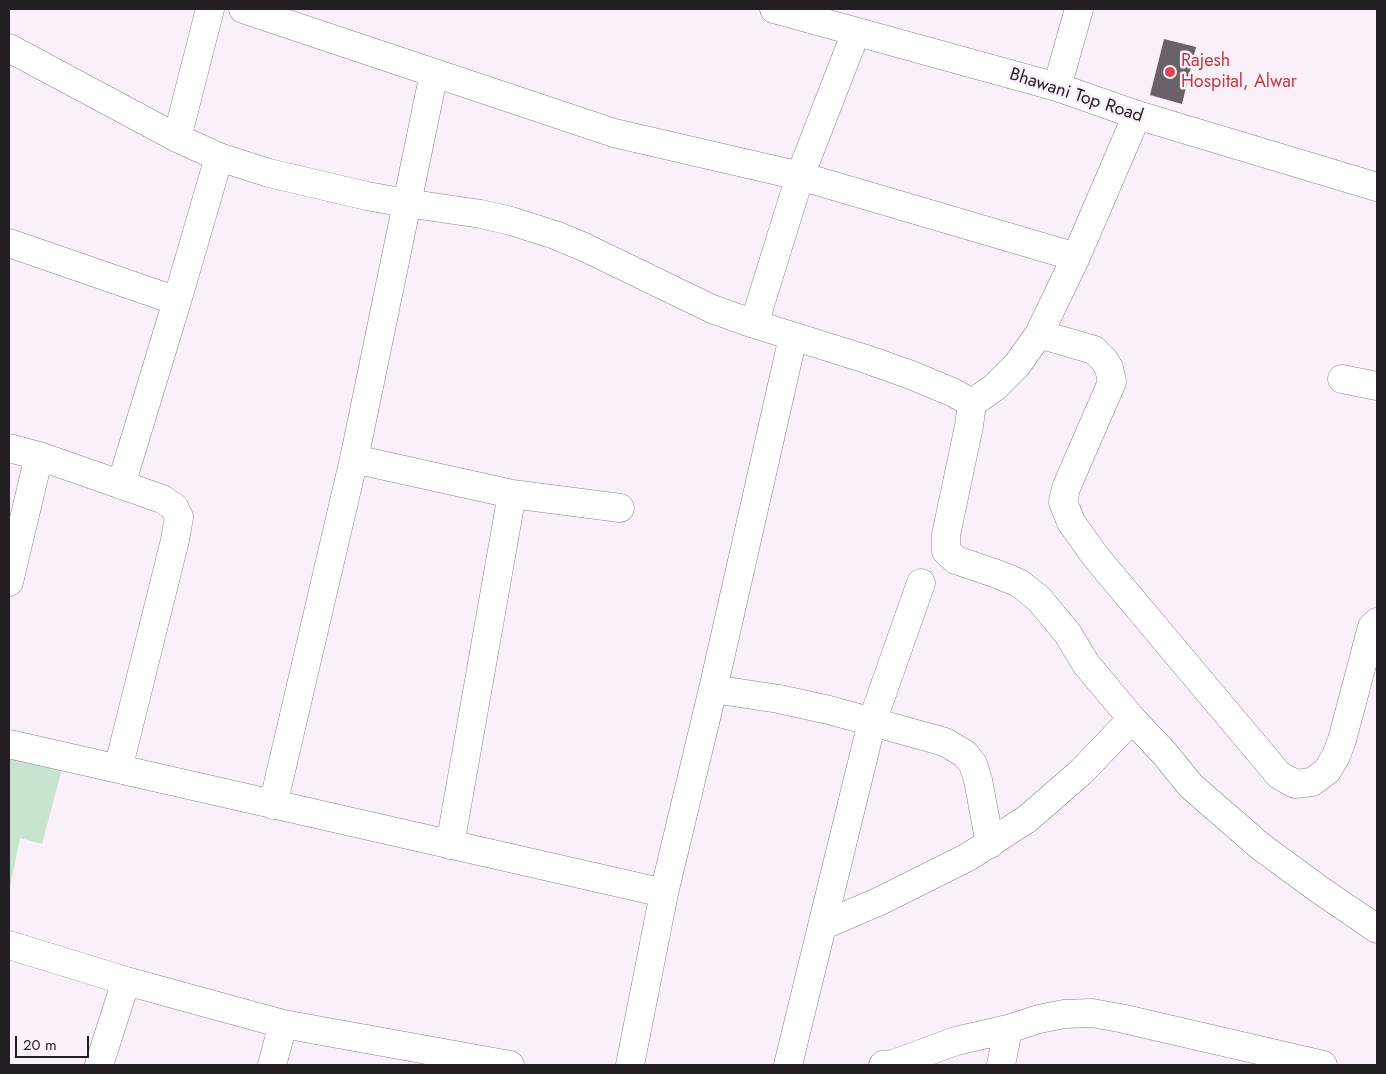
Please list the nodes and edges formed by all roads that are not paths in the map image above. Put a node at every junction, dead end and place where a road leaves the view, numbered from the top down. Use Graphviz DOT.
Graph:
graph roads {
  1 [pos="210,9"];
  2 [pos="243,9"];
  3 [pos="774,9"];
  4 [pos="1079,9"];
  5 [pos="856,32"];
  6 [pos="9,48"];
  7 [pos="434,73"];
  8 [pos="1057,87"];
  9 [pos="1137,115"];
  10 [pos="177,138"];
  11 [pos="219,157"];
  12 [pos="800,176"];
  13 [pos="1377,187"];
  14 [pos="406,204"];
  15 [pos="9,243"];
  16 [pos="1076,257"];
  17 [pos="177,301"];
  18 [pos="754,324"];
  19 [pos="1038,334"];
  20 [pos="793,337"];
  21 [pos="1342,379"];
  22 [pos="1377,386"];
  23 [pos="972,403"];
  24 [pos="9,448"];
  25 [pos="39,456"];
  26 [pos="354,459"];
  27 [pos="121,485"];
  28 [pos="512,494"];
  29 [pos="620,508"];
  30 [pos="9,582"];
  31 [pos="921,583"];
  32 [pos="1377,622"];
  33 [pos="713,689"];
  34 [pos="1132,719"];
  35 [pos="872,722"];
  36 [pos="9,744"];
  37 [pos="118,769"];
  38 [pos="273,805"];
  39 [pos="990,844"];
  40 [pos="450,845"];
  41 [pos="664,893"];
  42 [pos="822,926"];
  43 [pos="1377,929"];
  44 [pos="9,945"];
  45 [pos="126,981"];
  46 [pos="283,1024"];
  47 [pos="1008,1029"];
  48 [pos="1281,1061"];
  49 [pos="99,1065"];
  50 [pos="272,1065"];
  51 [pos="510,1065"];
  52 [pos="630,1065"];
  53 [pos="788,1065"];
  54 [pos="890,1065"];
  55 [pos="1001,1065"];
  56 [pos="1323,1065"];
  1 -- 10 [label="street"];
  2 -- 7 [label="street"];
  3 -- 5 [label="street, Bhawani Top Road"];
  4 -- 8 [label="street"];
  5 -- 8 [label="street, Bhawani Top Road"];
  5 -- 12 [label="street"];
  6 -- 10 [label="street"];
  7 -- 12 [label="street"];
  7 -- 14 [label="street"];
  8 -- 9 [label="street, Bhawani Top Road"];
  9 -- 13 [label="street, Bhawani Top Road"];
  9 -- 16 [label="street"];
  10 -- 11 [label="street"];
  11 -- 14 [label="street"];
  11 -- 17 [label="street"];
  12 -- 16 [label="street"];
  12 -- 18 [label="street"];
  14 -- 18 [label="street"];
  14 -- 26 [label="street"];
  15 -- 17 [label="street"];
  16 -- 19 [label="street"];
  17 -- 27 [label="street"];
  18 -- 20 [label="street"];
  19 -- 23 [label="street"];
  19 -- 32 [label="street"];
  20 -- 23 [label="street"];
  20 -- 33 [label="street"];
  21 -- 22 [label="street"];
  23 -- 34 [label="street"];
  24 -- 25 [label="street"];
  25 -- 27 [label="street"];
  25 -- 30 [label="street"];
  26 -- 28 [label="street"];
  26 -- 38 [label="street"];
  27 -- 37 [label="street"];
  28 -- 29 [label="street"];
  28 -- 40 [label="street"];
  31 -- 35 [label="street"];
  33 -- 35 [label="street"];
  33 -- 41 [label="street"];
  34 -- 39 [label="street"];
  34 -- 43 [label="street"];
  35 -- 39 [label="street"];
  35 -- 42 [label="street"];
  36 -- 37 [label="street"];
  37 -- 38 [label="street"];
  38 -- 40 [label="street"];
  39 -- 42 [label="street"];
  40 -- 41 [label="street"];
  41 -- 52 [label="street"];
  42 -- 53 [label="street"];
  44 -- 45 [label="street"];
  45 -- 46 [label="street"];
  45 -- 49 [label="street"];
  46 -- 50 [label="street"];
  46 -- 51 [label="street"];
  47 -- 48 [label="street"];
  47 -- 54 [label="street"];
  47 -- 55 [label="street"];
  48 -- 56 [label="street"];
}
